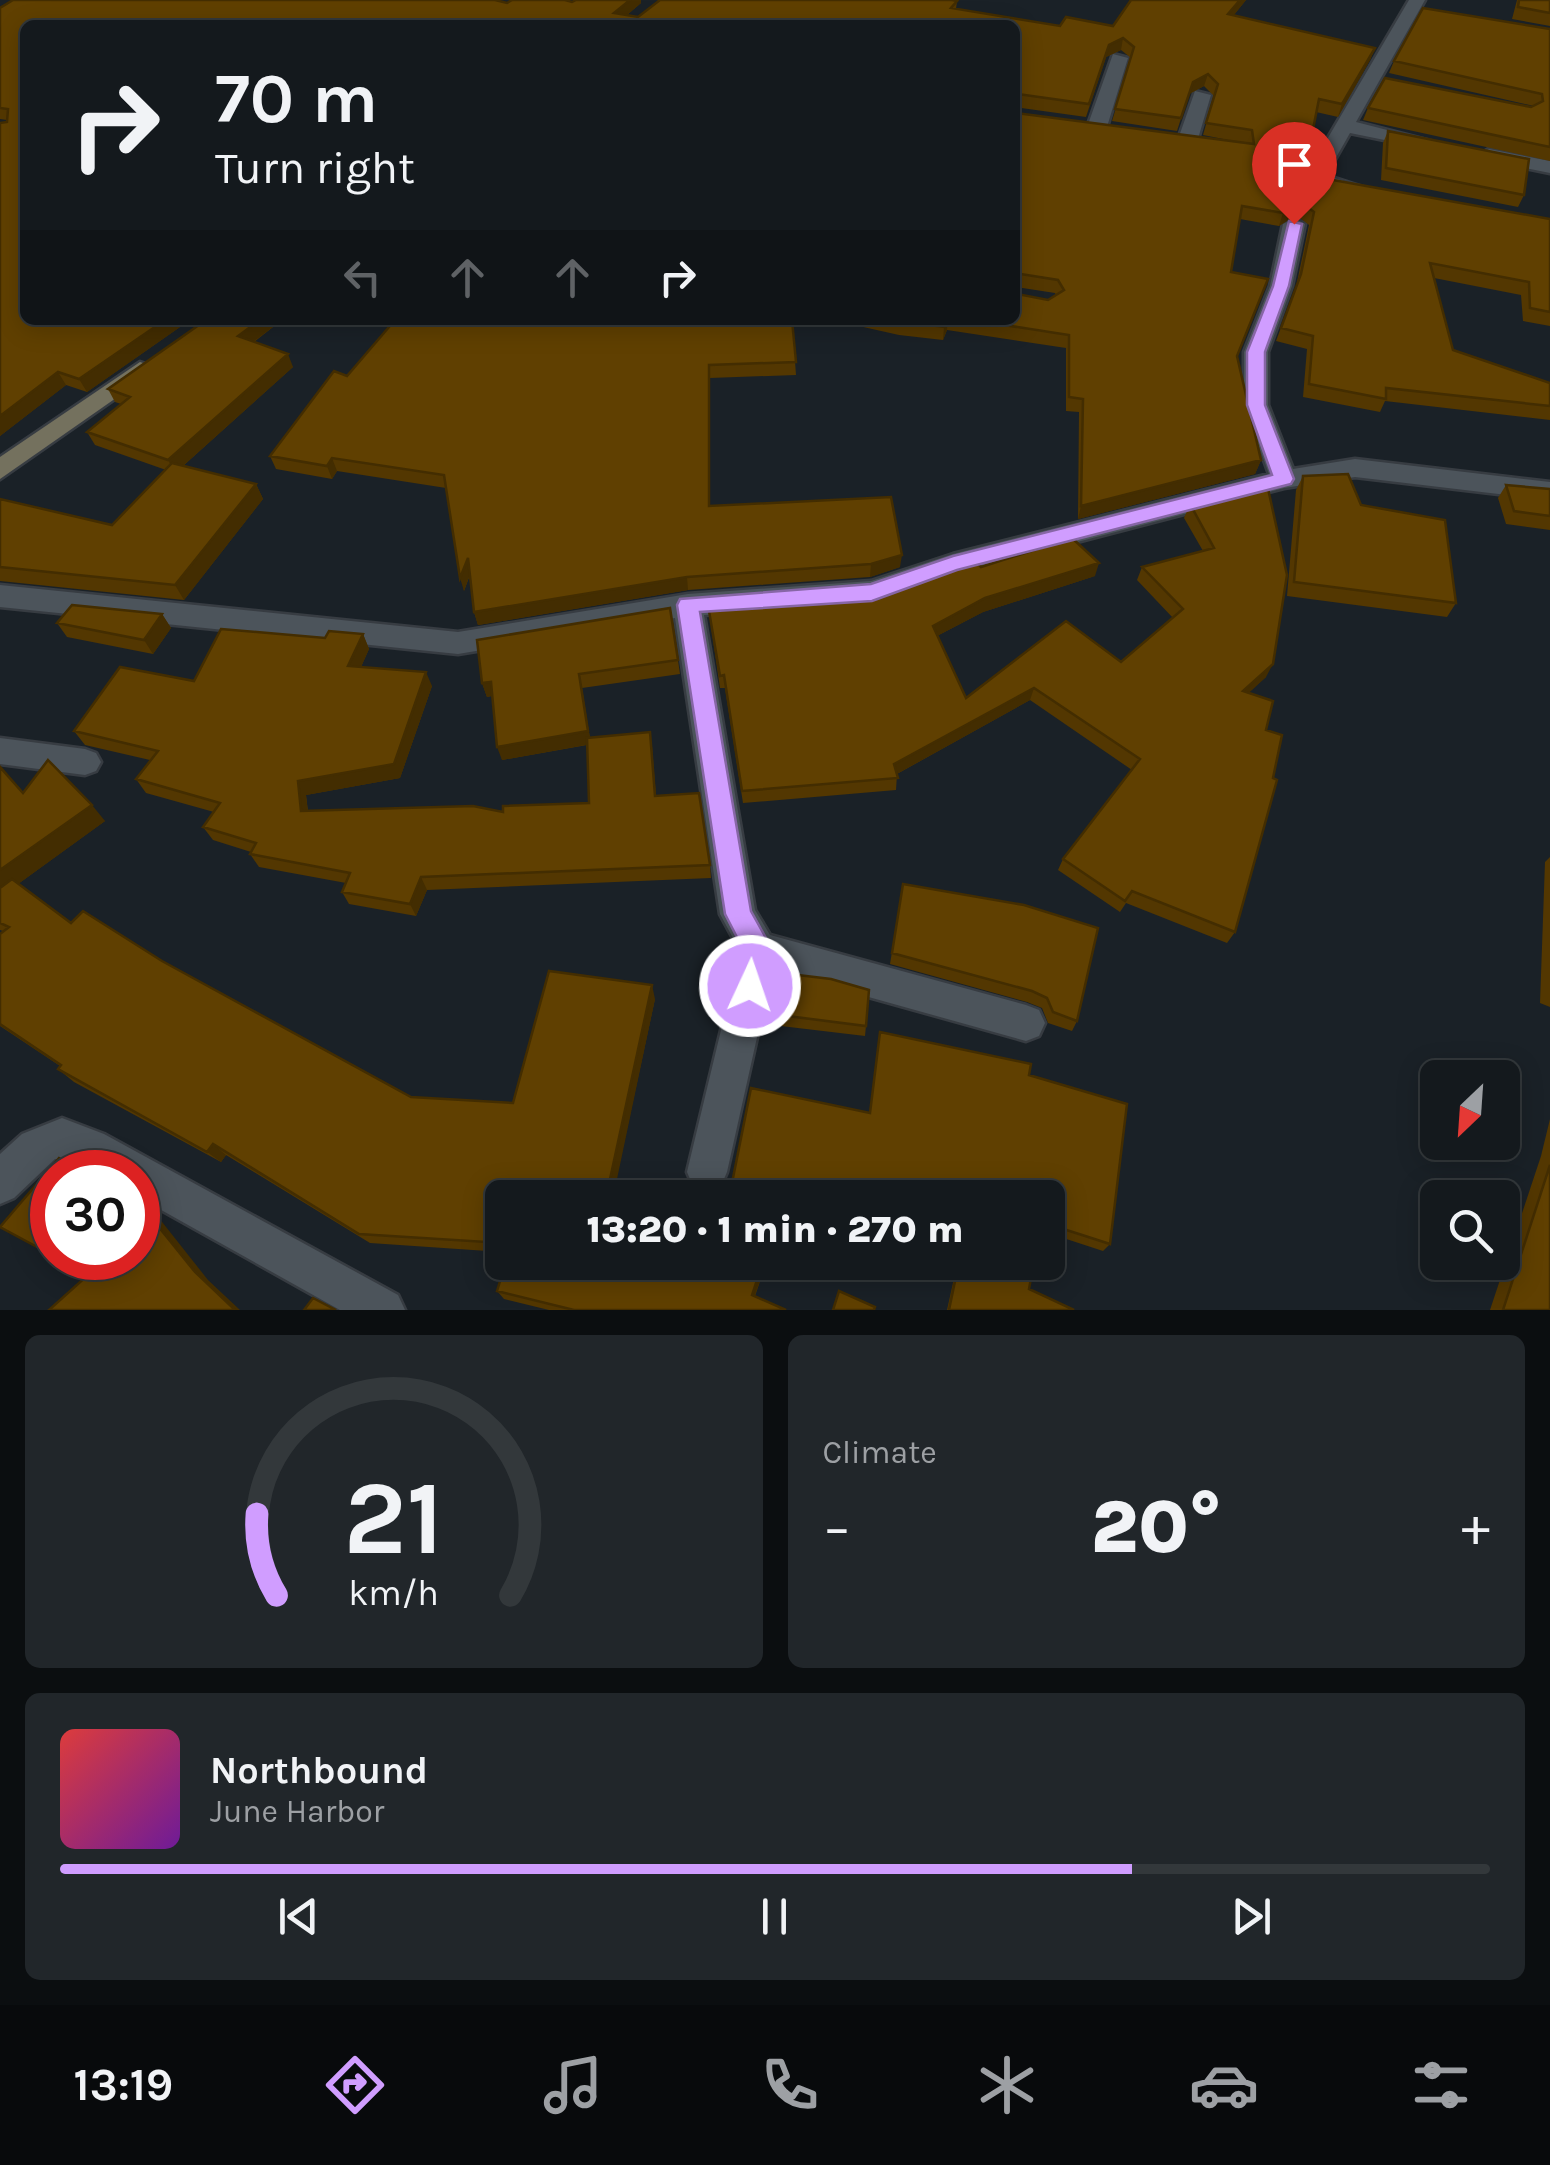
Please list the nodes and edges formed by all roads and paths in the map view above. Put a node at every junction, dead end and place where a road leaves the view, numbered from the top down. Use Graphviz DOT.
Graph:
graph roads {
  1 [pos="1419,8"];
  2 [pos="1119,58"];
  3 [pos="1202,96"];
  4 [pos="1345,126"];
  5 [pos="1097,130"];
  6 [pos="1187,142"];
  7 [pos="1438,145"];
  8 [pos="1476,152"];
  9 [pos="1550,167"];
  10 [pos="1384,193"];
  11 [pos="1294,224"];
  12 [pos="163,354"];
  13 [pos="0,470"];
  14 [pos="1284,479"];
  15 [pos="1550,491"];
  16 [pos="0,596"];
  17 [pos="688,605"];
  18 [pos="0,751"];
  19 [pos="85,762"];
  20 [pos="758,949"];
  21 [pos="1026,1023"];
  22 [pos="30,1150"];
  23 [pos="30,1150"];
  24 [pos="92,1150"];
  25 [pos="707,1172"];
  26 [pos="0,1184"];
  27 [pos="160,1188"];
  28 [pos="383,1310"];
  1 -- 4 [label="street"];
  2 -- 5 [label="street"];
  3 -- 6 [label="street"];
  4 -- 7 [label="street"];
  4 -- 10 [label="street"];
  8 -- 9 [label="street"];
  11 -- 14 [label="street"];
  12 -- 13 [label="main road"];
  14 -- 15 [label="street"];
  14 -- 17 [label="street"];
  16 -- 17 [label="street"];
  17 -- 20 [label="street"];
  18 -- 19 [label="street"];
  20 -- 21 [label="street"];
  20 -- 25 [label="street"];
  22 -- 26 [label="street"];
  23 -- 24 [label="street"];
  27 -- 28 [label="street"];
}
